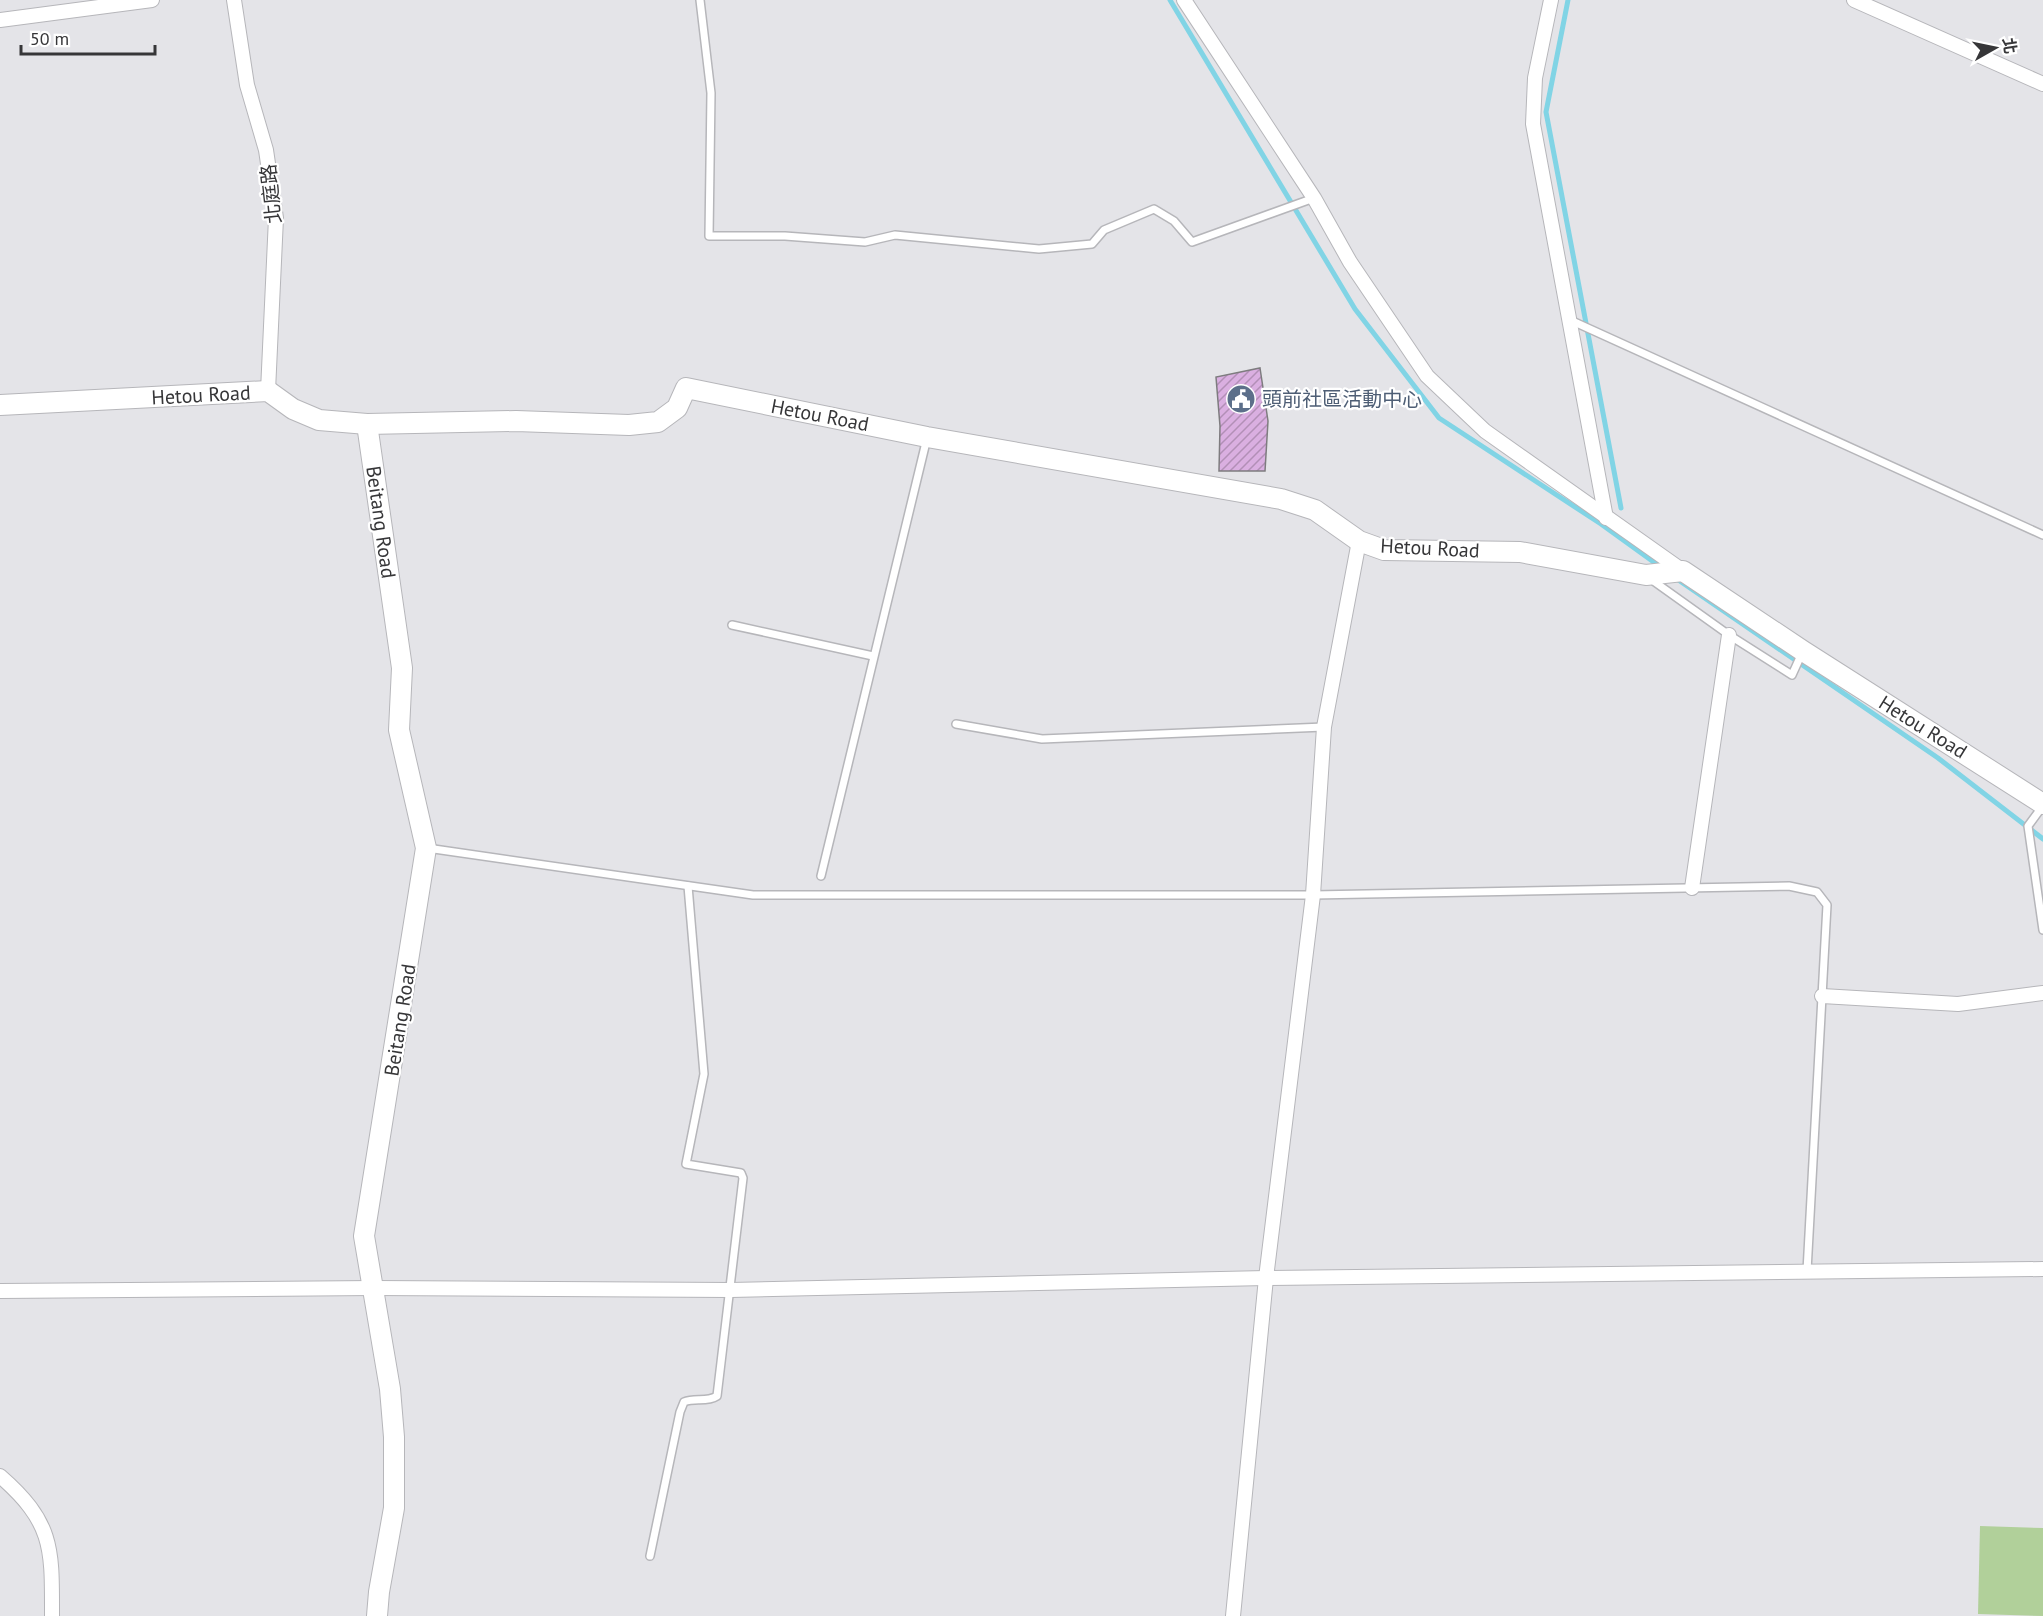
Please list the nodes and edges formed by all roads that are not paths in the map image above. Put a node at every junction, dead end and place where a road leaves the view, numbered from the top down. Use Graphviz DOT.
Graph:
graph roads {
  1 [pos="152,0"];
  2 [pos="234,0"];
  3 [pos="700,0"];
  4 [pos="1184,0"];
  5 [pos="1551,0"];
  6 [pos="1854,0"];
  7 [pos="0,20"];
  8 [pos="2043,84"];
  9 [pos="1314,198"];
  10 [pos="1568,318"];
  11 [pos="268,391"];
  12 [pos="0,405"];
  13 [pos="367,424"];
  14 [pos="927,437"];
  15 [pos="1606,518"];
  16 [pos="2043,535"];
  17 [pos="1359,541"];
  18 [pos="1683,571"];
  19 [pos="1646,575"];
  20 [pos="732,625"];
  21 [pos="1729,635"];
  22 [pos="1803,651"];
  23 [pos="873,656"];
  24 [pos="956,724"];
  25 [pos="1323,727"];
  26 [pos="2043,804"];
  27 [pos="426,848"];
  28 [pos="821,876"];
  29 [pos="688,886"];
  30 [pos="1692,888"];
  31 [pos="1314,895"];
  32 [pos="2043,930"];
  33 [pos="2043,993"];
  34 [pos="1822,996"];
  35 [pos="2043,1269"];
  36 [pos="1807,1271"];
  37 [pos="1266,1278"];
  38 [pos="374,1288"];
  39 [pos="731,1290"];
  40 [pos="0,1291"];
  41 [pos="0,1476"];
  42 [pos="650,1556"];
  43 [pos="52,1616"];
  44 [pos="377,1616"];
  45 [pos="1233,1616"];
  1 -- 7 [label="street"];
  2 -- 11 [label="street, 北庭路"];
  3 -- 9 [label="lane"];
  4 -- 9 [label="street"];
  5 -- 10 [label="street"];
  6 -- 8 [label="street"];
  9 -- 15 [label="street"];
  10 -- 15 [label="street"];
  10 -- 16 [label="lane"];
  11 -- 12 [label="street, Hetou Road"];
  11 -- 13 [label="street, Hetou Road"];
  13 -- 14 [label="street, Hetou Road"];
  13 -- 27 [label="street, Beitang Road"];
  14 -- 17 [label="street, Hetou Road"];
  14 -- 23 [label="lane"];
  15 -- 18 [label="street"];
  17 -- 19 [label="street, Hetou Road"];
  17 -- 25 [label="street"];
  18 -- 19 [label="street, Hetou Road"];
  18 -- 22 [label="street, Hetou Road"];
  19 -- 21 [label="lane, Hetou Road"];
  20 -- 23 [label="lane"];
  21 -- 22 [label="lane, Hetou Road"];
  21 -- 30 [label="street"];
  22 -- 26 [label="street, Hetou Road"];
  23 -- 28 [label="lane"];
  24 -- 25 [label="lane"];
  25 -- 31 [label="street"];
  26 -- 32 [label="lane"];
  27 -- 29 [label="lane"];
  27 -- 38 [label="street, Beitang Road"];
  29 -- 31 [label="lane"];
  29 -- 39 [label="lane"];
  30 -- 31 [label="lane"];
  30 -- 34 [label="lane"];
  31 -- 37 [label="street"];
  33 -- 34 [label="street"];
  34 -- 36 [label="lane"];
  35 -- 36 [label="street"];
  36 -- 37 [label="street"];
  37 -- 39 [label="street"];
  37 -- 45 [label="street"];
  38 -- 39 [label="street"];
  38 -- 40 [label="street"];
  38 -- 44 [label="street, Beitang Road"];
  39 -- 42 [label="lane"];
  41 -- 43 [label="street"];
}
